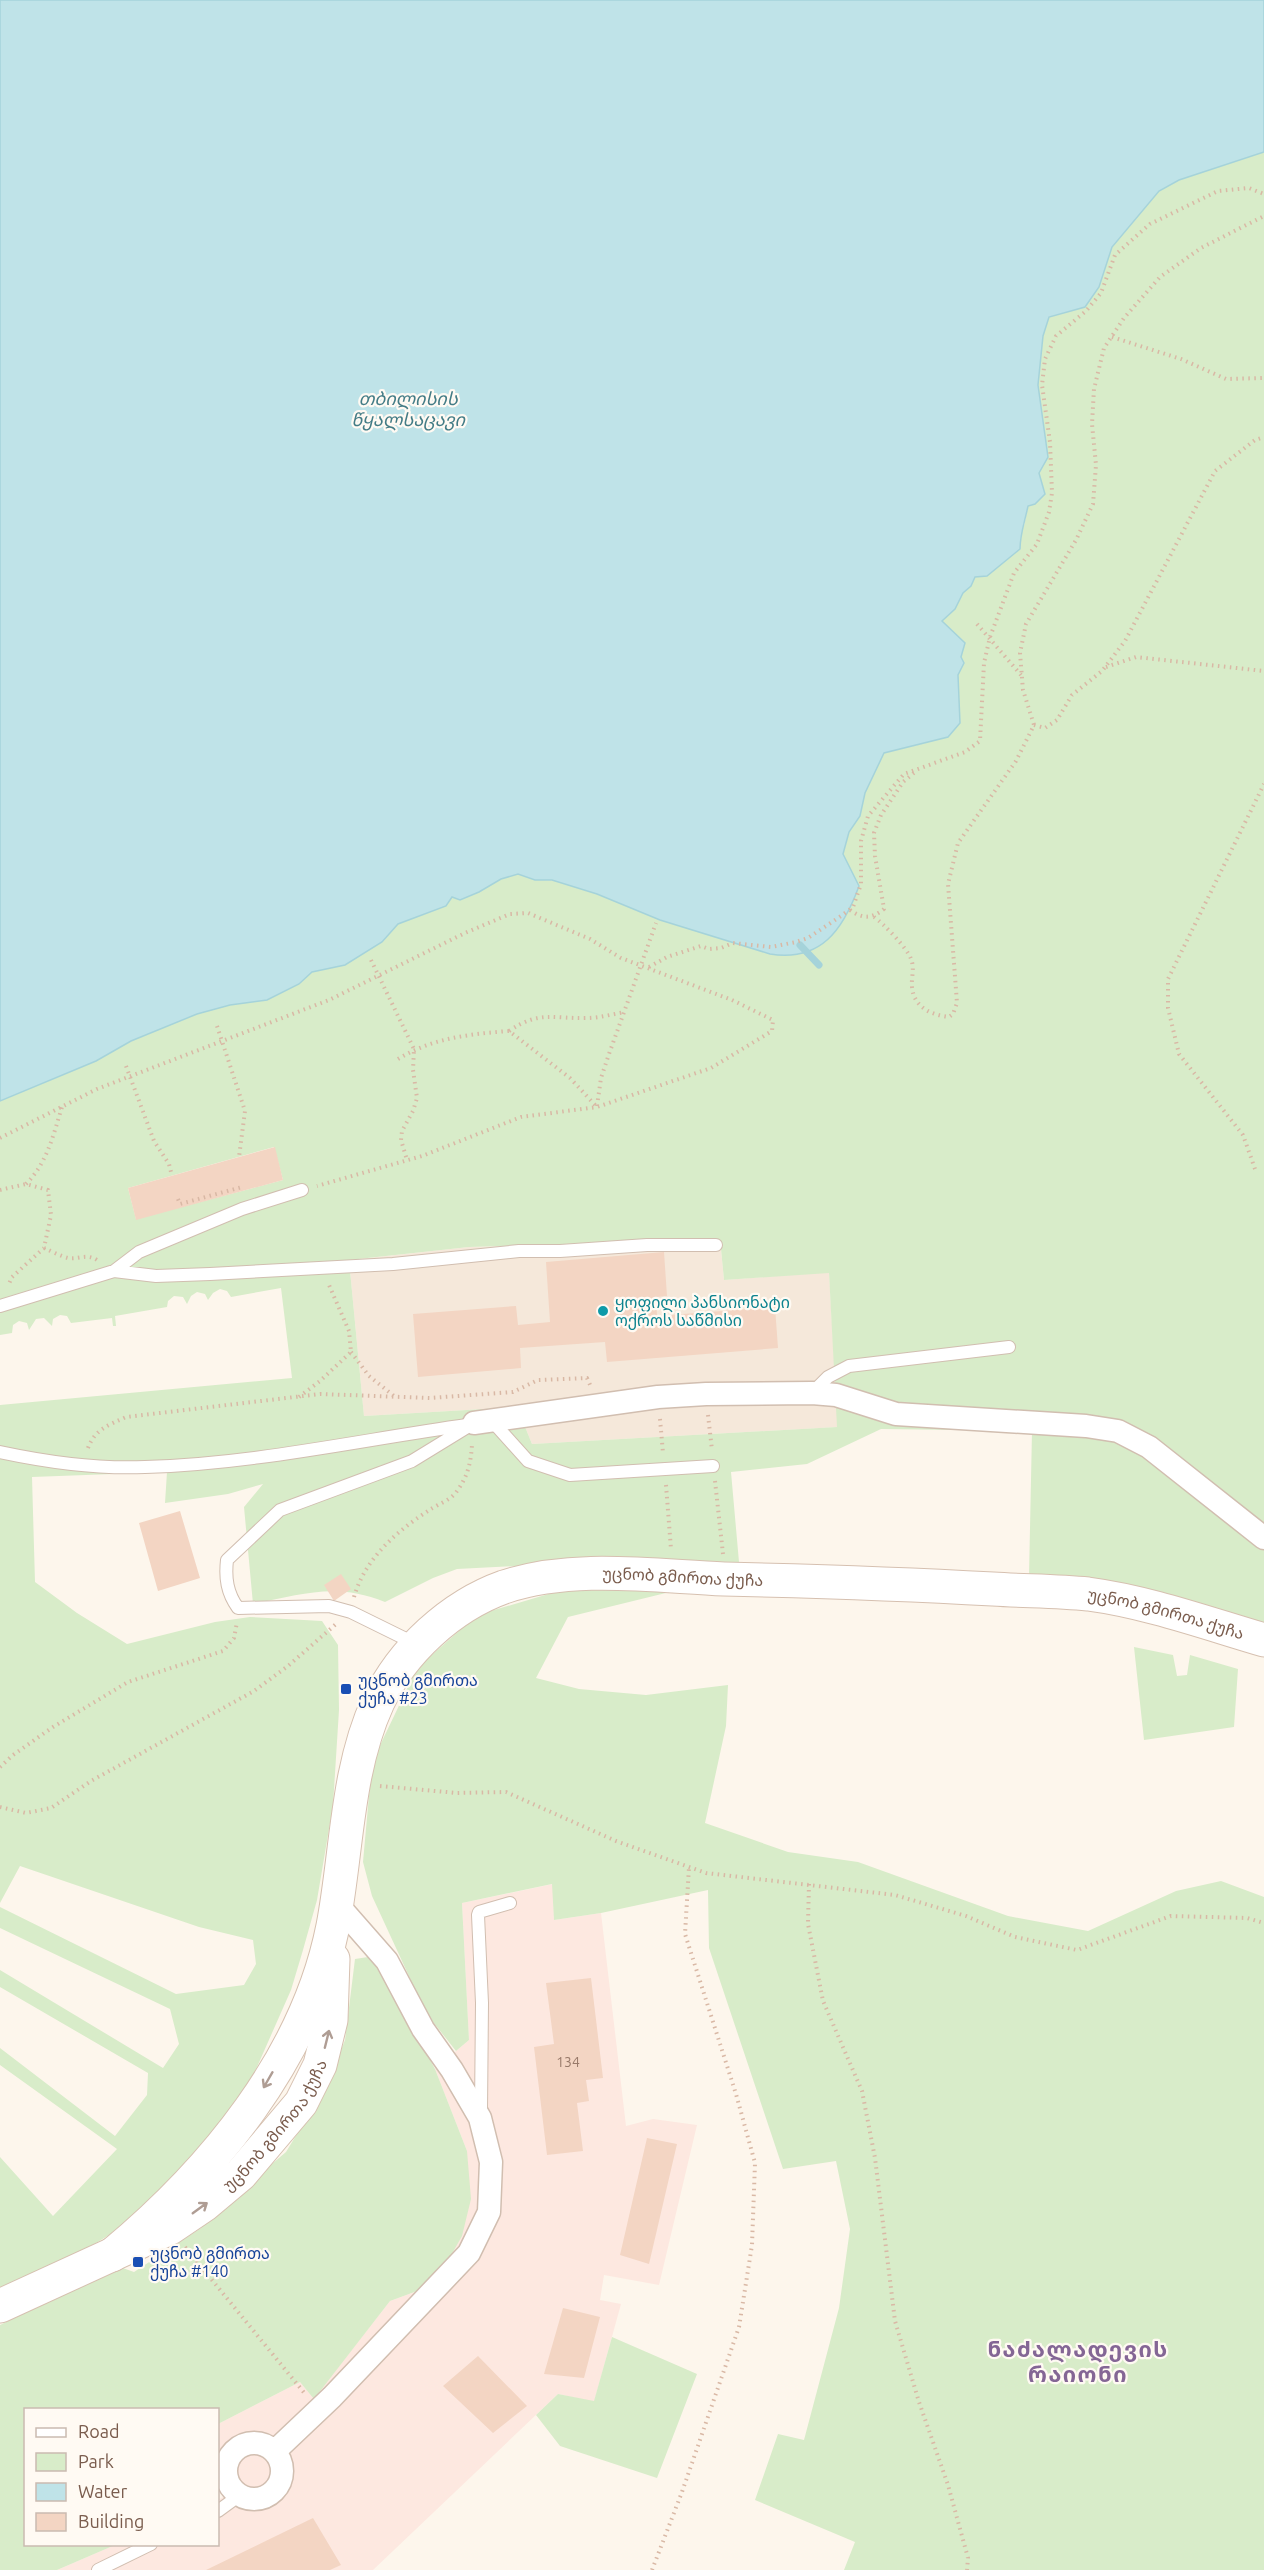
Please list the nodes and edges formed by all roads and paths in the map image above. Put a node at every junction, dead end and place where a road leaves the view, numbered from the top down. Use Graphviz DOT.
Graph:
graph roads {
  1 [pos="1264,194"];
  2 [pos="1264,216"];
  3 [pos="1112,337"];
  4 [pos="1264,378"];
  5 [pos="1264,438"];
  6 [pos="977,624"];
  7 [pos="990,638"];
  8 [pos="1105,667"];
  9 [pos="1264,671"];
  10 [pos="1022,675"];
  11 [pos="1034,725"];
  12 [pos="920,768"];
  13 [pos="1264,784"];
  14 [pos="850,910"];
  15 [pos="874,917"];
  16 [pos="656,923"];
  17 [pos="371,960"];
  18 [pos="640,965"];
  19 [pos="649,967"];
  20 [pos="379,976"];
  21 [pos="625,1012"];
  22 [pos="217,1026"];
  23 [pos="509,1031"];
  24 [pos="222,1041"];
  25 [pos="414,1049"];
  26 [pos="398,1059"];
  27 [pos="126,1066"];
  28 [pos="130,1077"];
  29 [pos="62,1107"];
  30 [pos="597,1107"];
  31 [pos="0,1138"];
  32 [pos="239,1157"];
  33 [pos="407,1160"];
  34 [pos="1256,1169"];
  35 [pos="172,1176"];
  36 [pos="245,1181"];
  37 [pos="26,1184"];
  38 [pos="0,1190"];
  39 [pos="302,1190"];
  40 [pos="178,1199"];
  41 [pos="716,1245"];
  42 [pos="44,1248"];
  43 [pos="320,1269"];
  44 [pos="114,1271"];
  45 [pos="3,1305"];
  46 [pos="1009,1347"];
  47 [pos="351,1352"];
  48 [pos="587,1378"];
  49 [pos="812,1393"];
  50 [pos="394,1396"];
  51 [pos="299,1397"];
  52 [pos="483,1422"];
  53 [pos="710,1430"];
  54 [pos="661,1432"];
  55 [pos="0,1452"];
  56 [pos="87,1464"];
  57 [pos="713,1466"];
  58 [pos="665,1470"];
  59 [pos="1264,1538"];
  60 [pos="722,1547"];
  61 [pos="671,1549"];
  62 [pos="238,1608"];
  63 [pos="351,1612"];
  64 [pos="1264,1640"];
  65 [pos="417,1644"];
  66 [pos="0,1767"];
  67 [pos="355,1784"];
  68 [pos="0,1807"];
  69 [pos="689,1867"];
  70 [pos="809,1884"];
  71 [pos="510,1903"];
  72 [pos="334,1917"];
  73 [pos="1264,1923"];
  74 [pos="480,2118"];
  75 [pos="170,2228"];
  76 [pos="112,2255"];
  77 [pos="0,2306"];
  78 [pos="318,2410"];
  79 [pos="275,2451"];
  80 [pos="240,2495"];
  81 [pos="219,2510"];
  82 [pos="147,2546"];
  83 [pos="98,2570"];
  84 [pos="652,2570"];
  85 [pos="967,2570"];
  1 -- 7 [label="path"];
  2 -- 3 [label="path"];
  3 -- 4 [label="path"];
  3 -- 10 [label="path"];
  5 -- 8 [label="path"];
  6 -- 7 [label="path"];
  7 -- 10 [label="path"];
  7 -- 12 [label="path"];
  8 -- 9 [label="path"];
  8 -- 11 [label="path"];
  10 -- 11 [label="path"];
  11 -- 15 [label="path"];
  12 -- 14 [label="path"];
  12 -- 15 [label="path"];
  13 -- 34 [label="path"];
  14 -- 15 [label="path"];
  14 -- 19 [label="path"];
  16 -- 18 [label="path"];
  17 -- 20 [label="path"];
  18 -- 19 [label="path"];
  18 -- 20 [label="path"];
  18 -- 21 [label="path"];
  19 -- 30 [label="path"];
  20 -- 24 [label="path"];
  20 -- 25 [label="path"];
  21 -- 23 [label="path"];
  21 -- 30 [label="path"];
  22 -- 24 [label="path"];
  23 -- 25 [label="path"];
  23 -- 30 [label="path"];
  24 -- 28 [label="path"];
  24 -- 32 [label="path"];
  25 -- 26 [label="path"];
  25 -- 33 [label="path"];
  27 -- 28 [label="path"];
  28 -- 29 [label="path"];
  28 -- 35 [label="path"];
  29 -- 31 [label="path"];
  29 -- 37 [label="path"];
  30 -- 33 [label="path"];
  33 -- 39 [label="path"];
  36 -- 40 [label="path"];
  37 -- 38 [label="path"];
  37 -- 42 [label="path"];
  39 -- 44 [label="lane"];
  41 -- 43 [label="lane"];
  42 -- 44 [label="path"];
  42 -- 45 [label="path"];
  43 -- 44 [label="lane"];
  43 -- 47 [label="path"];
  44 -- 45 [label="lane"];
  46 -- 49 [label="lane"];
  47 -- 50 [label="path"];
  47 -- 51 [label="path"];
  48 -- 50 [label="path"];
  49 -- 52 [label="street"];
  49 -- 59 [label="street"];
  50 -- 51 [label="path"];
  51 -- 56 [label="path"];
  52 -- 56 [label="lane"];
  52 -- 58 [label="lane"];
  52 -- 62 [label="lane"];
  52 -- 63 [label="path"];
  53 -- 57 [label="path"];
  54 -- 58 [label="path"];
  55 -- 56 [label="lane"];
  57 -- 58 [label="lane"];
  57 -- 60 [label="path"];
  58 -- 61 [label="path"];
  62 -- 63 [label="lane"];
  62 -- 66 [label="path"];
  63 -- 65 [label="lane"];
  63 -- 68 [label="path"];
  64 -- 65 [label="main road, უცნობ გმირთა ქუჩა"];
  65 -- 67 [label="main road, უცნობ გმირთა ქუჩა"];
  67 -- 69 [label="path"];
  67 -- 72 [label="main road, უცნობ გმირთა ქუჩა"];
  69 -- 70 [label="path"];
  69 -- 84 [label="path"];
  70 -- 73 [label="path"];
  70 -- 85 [label="path"];
  71 -- 74 [label="lane"];
  72 -- 74 [label="street"];
  75 -- 72 [label="main road, უცნობ გმირთა ქუჩა, one-way"];
  72 -- 76 [label="main road, უცნობ გმირთა ქუჩა, one-way"];
  74 -- 78 [label="street"];
  75 -- 76 [label="main road, უცნობ გმირთა ქუჩა"];
  75 -- 78 [label="path"];
  76 -- 77 [label="main road, უცნობ გმირთა ქუჩა"];
  78 -- 79 [label="street"];
  79 -- 80 [label="street"];
  79 -- 80 [label="street"];
  80 -- 81 [label="lane"];
  82 -- 83 [label="lane"];
}
